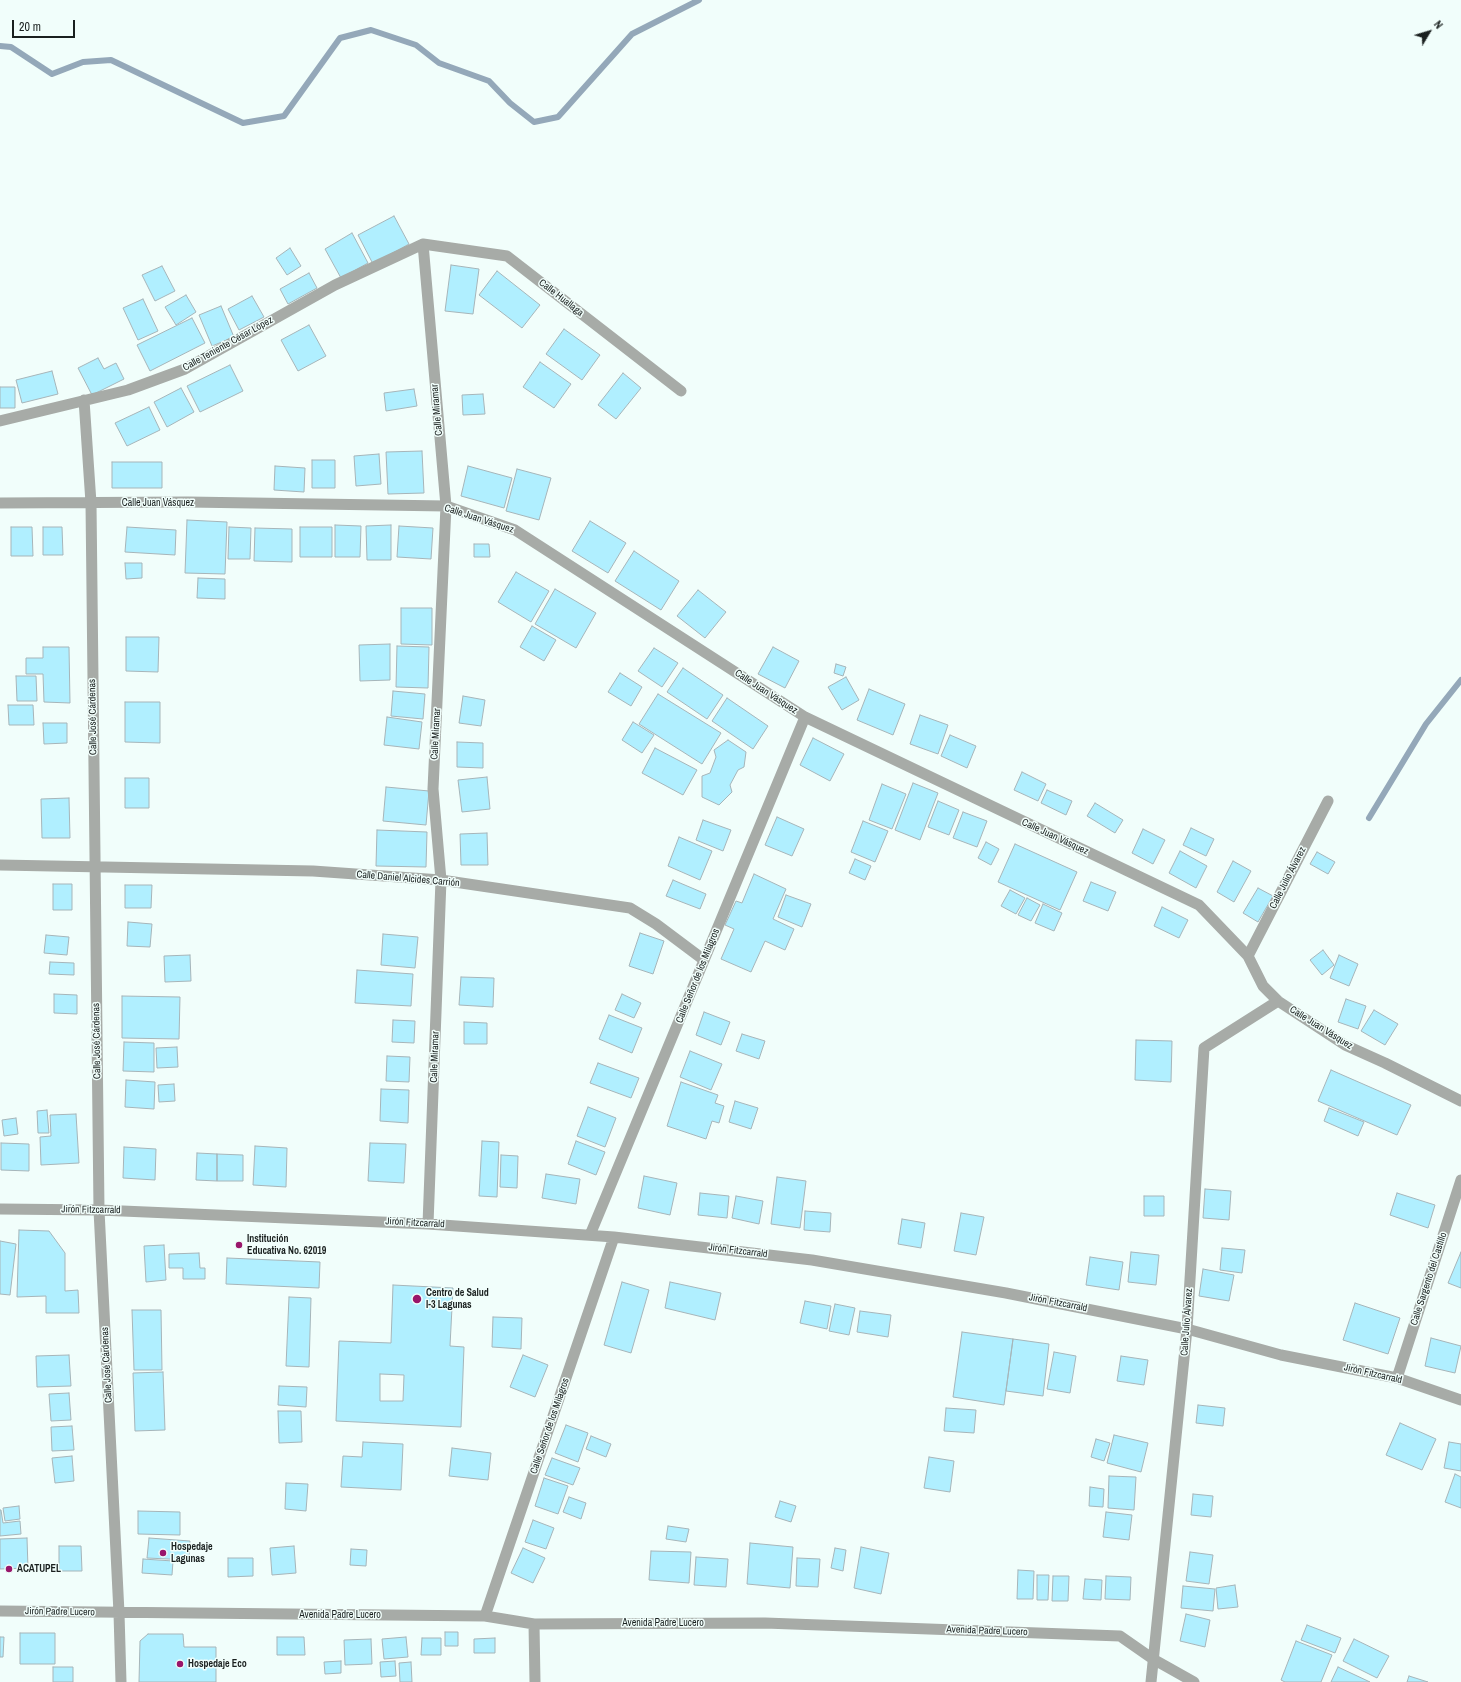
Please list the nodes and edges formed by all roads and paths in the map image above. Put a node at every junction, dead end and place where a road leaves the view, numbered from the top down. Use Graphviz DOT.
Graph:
graph roads {
  1 [pos="423,244"];
  2 [pos="682,391"];
  3 [pos="84,400"];
  4 [pos="0,421"];
  5 [pos="0,503"];
  6 [pos="91,503"];
  7 [pos="446,506"];
  8 [pos="805,717"];
  9 [pos="1328,801"];
  10 [pos="0,865"];
  11 [pos="95,867"];
  12 [pos="441,880"];
  13 [pos="1248,956"];
  14 [pos="704,960"];
  15 [pos="1278,1001"];
  16 [pos="1461,1101"];
  17 [pos="1461,1180"];
  18 [pos="0,1209"];
  19 [pos="99,1210"];
  20 [pos="428,1224"];
  21 [pos="590,1235"];
  22 [pos="614,1237"];
  23 [pos="1187,1329"];
  24 [pos="1397,1378"];
  25 [pos="1461,1400"];
  26 [pos="0,1611"];
  27 [pos="119,1613"];
  28 [pos="485,1616"];
  29 [pos="534,1624"];
  30 [pos="1153,1660"];
  31 [pos="121,1682"];
  32 [pos="535,1682"];
  33 [pos="1151,1682"];
  34 [pos="1194,1682"];
  1 -- 2 [label="street, Calle Huallaga"];
  1 -- 3 [label="street, Calle Teniente César López"];
  1 -- 7 [label="street, Calle Miramar"];
  3 -- 4 [label="street, Calle Teniente César López"];
  3 -- 6 [label="street, Calle José Cárdenas"];
  5 -- 6 [label="street, Calle Juan Vásquez"];
  6 -- 7 [label="street, Calle Juan Vásquez"];
  6 -- 11 [label="street, Calle José Cárdenas"];
  7 -- 8 [label="street, Calle Juan Vásquez"];
  7 -- 12 [label="street, Calle Miramar"];
  8 -- 13 [label="street, Calle Juan Vásquez"];
  8 -- 14 [label="street, Calle Señor de los Milagros"];
  9 -- 13 [label="street, Calle Julio Álvarez"];
  10 -- 11 [label="street, Calle Daniel Alcides Carrión"];
  11 -- 12 [label="street, Calle Daniel Alcides Carrión"];
  11 -- 19 [label="street, Calle José Cárdenas"];
  12 -- 14 [label="street, Calle Daniel Alcides Carrión"];
  12 -- 20 [label="street, Calle Miramar"];
  13 -- 15 [label="street, Calle Juan Vásquez"];
  14 -- 21 [label="street, Calle Señor de los Milagros"];
  15 -- 16 [label="street, Calle Juan Vásquez"];
  15 -- 23 [label="street, Calle Julio Álvarez"];
  17 -- 24 [label="street, Calle Sargento del Castillo"];
  18 -- 19 [label="street, Jirón Fitzcarrald"];
  19 -- 20 [label="street, Jirón Fitzcarrald"];
  19 -- 27 [label="street, Calle José Cárdenas"];
  20 -- 21 [label="street, Jirón Fitzcarrald"];
  21 -- 22 [label="street, Jirón Fitzcarrald"];
  22 -- 23 [label="street, Jirón Fitzcarrald"];
  22 -- 28 [label="street, Calle Señor de los Milagros"];
  23 -- 24 [label="street, Jirón Fitzcarrald"];
  23 -- 30 [label="street, Calle Julio Álvarez"];
  24 -- 25 [label="street, Jirón Fitzcarrald"];
  26 -- 27 [label="street, Jirón Padre Lucero"];
  27 -- 28 [label="street, Avenida Padre Lucero"];
  27 -- 31 [label="street, Calle José Cárdenas"];
  28 -- 29 [label="street, Avenida Padre Lucero"];
  29 -- 30 [label="street, Avenida Padre Lucero"];
  29 -- 32 [label="street"];
  30 -- 33 [label="street, Calle Julio Álvarez"];
  30 -- 34 [label="street, Avenida Padre Lucero"];
}
